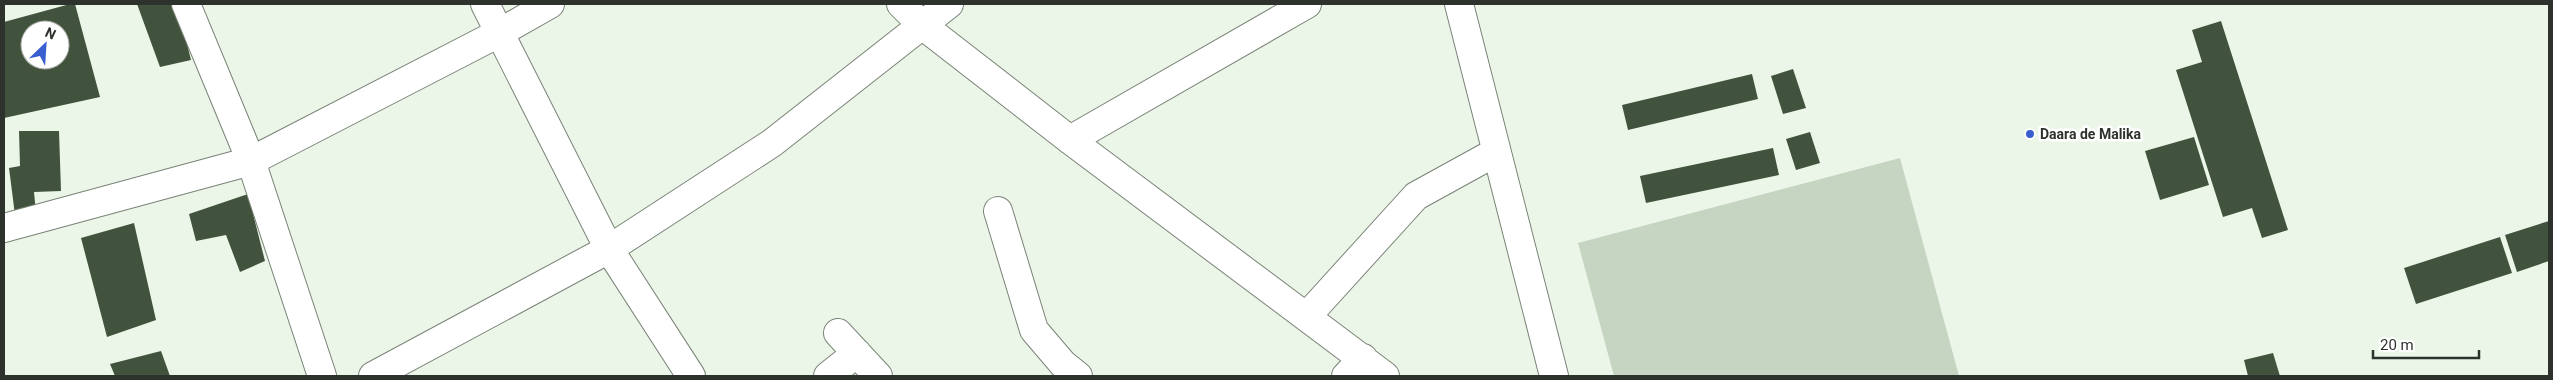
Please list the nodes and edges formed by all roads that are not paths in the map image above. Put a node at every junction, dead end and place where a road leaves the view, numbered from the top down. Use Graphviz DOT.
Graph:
graph roads {
  1 [pos="186,4"];
  2 [pos="485,4"];
  3 [pos="550,4"];
  4 [pos="901,4"];
  5 [pos="949,4"];
  6 [pos="1307,4"];
  7 [pos="1459,4"];
  8 [pos="922,25"];
  9 [pos="502,32"];
  10 [pos="1070,140"];
  11 [pos="1496,152"];
  12 [pos="251,161"];
  13 [pos="998,211"];
  14 [pos="4,228"];
  15 [pos="609,249"];
  16 [pos="1307,316"];
  17 [pos="838,333"];
  18 [pos="857,353"];
  19 [pos="1354,367"];
  20 [pos="322,376"];
  21 [pos="373,376"];
  22 [pos="691,376"];
  23 [pos="828,376"];
  24 [pos="878,376"];
  25 [pos="1078,376"];
  26 [pos="1385,376"];
  27 [pos="1554,376"];
  1 -- 12 [label="street"];
  2 -- 9 [label="street"];
  3 -- 9 [label="street"];
  4 -- 8 [label="street"];
  5 -- 8 [label="street"];
  6 -- 10 [label="street"];
  7 -- 11 [label="street"];
  8 -- 10 [label="street"];
  8 -- 15 [label="street"];
  9 -- 12 [label="street"];
  9 -- 15 [label="street"];
  10 -- 16 [label="street"];
  11 -- 16 [label="street"];
  11 -- 27 [label="street"];
  12 -- 14 [label="street"];
  12 -- 20 [label="street"];
  13 -- 25 [label="street"];
  15 -- 21 [label="street"];
  15 -- 22 [label="street"];
  16 -- 19 [label="street"];
  17 -- 18 [label="street"];
  18 -- 23 [label="street"];
  18 -- 24 [label="street"];
  19 -- 26 [label="street"];
}
